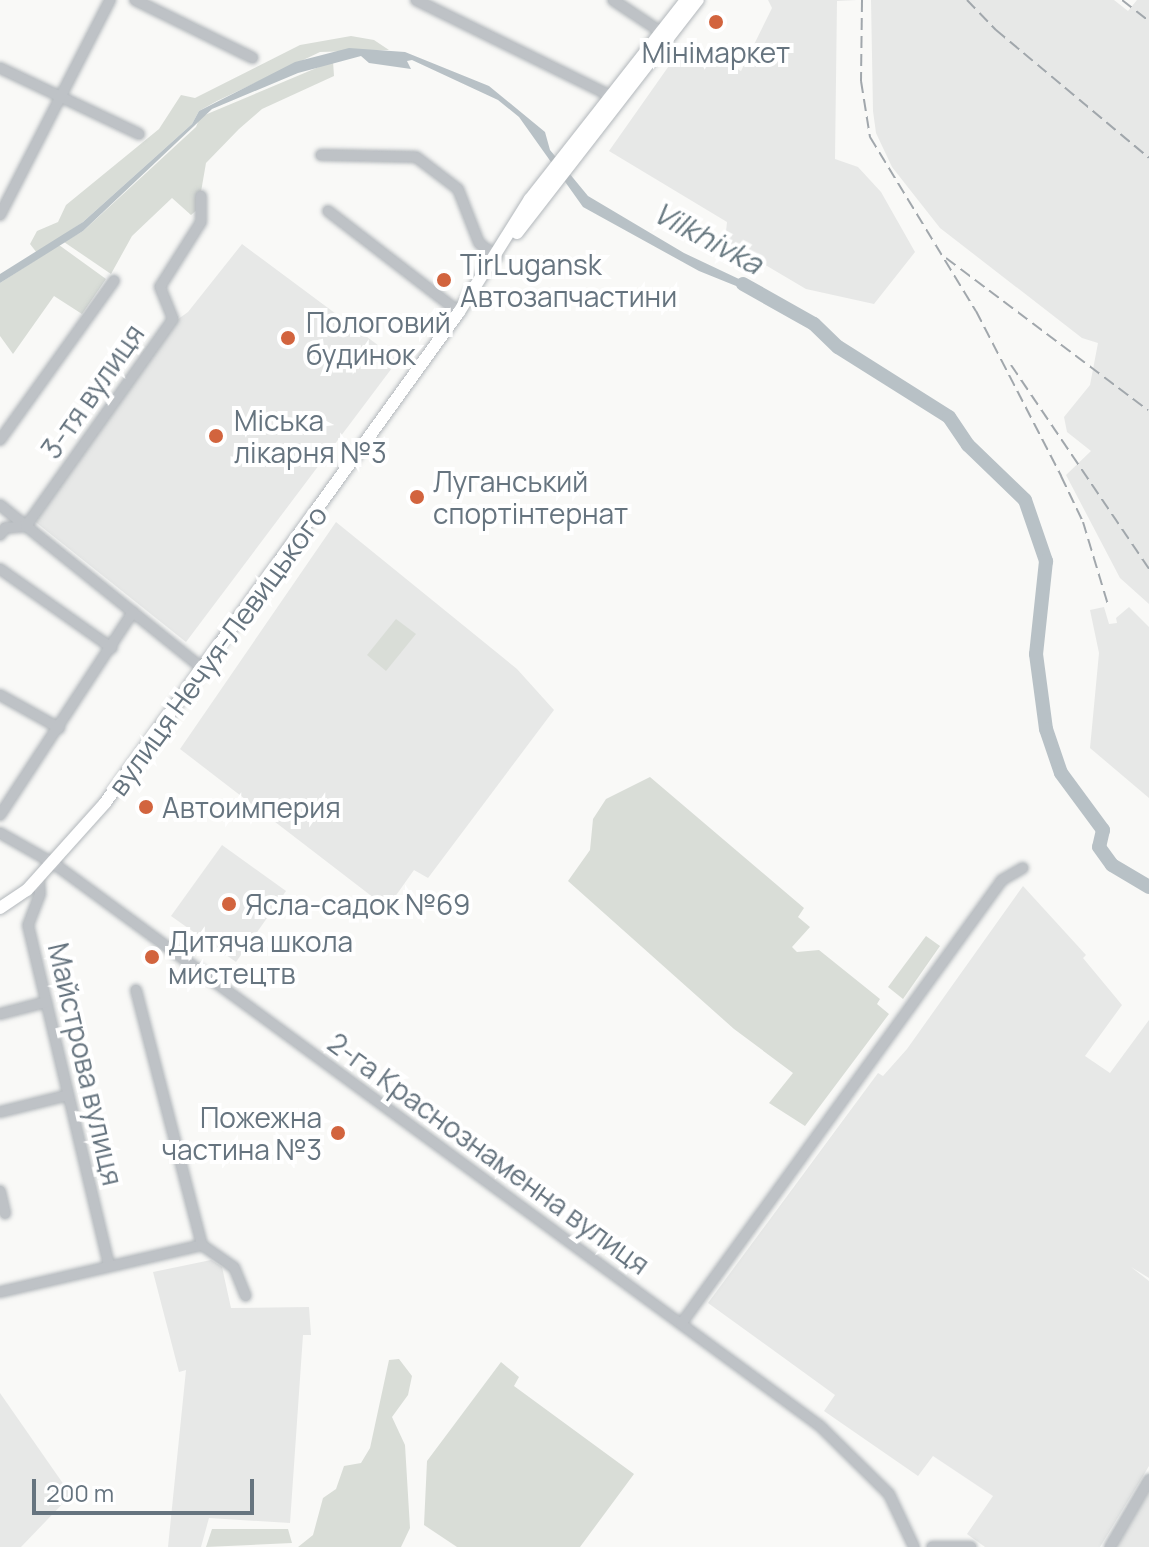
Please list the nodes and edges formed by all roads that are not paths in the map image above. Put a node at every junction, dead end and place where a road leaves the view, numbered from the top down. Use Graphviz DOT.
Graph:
graph roads {
  1 [pos="110,0"];
  2 [pos="135,0"];
  3 [pos="416,0"];
  4 [pos="613,0"];
  5 [pos="686,0"];
  6 [pos="698,0"];
  7 [pos="661,32"];
  8 [pos="253,58"];
  9 [pos="0,68"];
  10 [pos="609,95"];
  11 [pos="64,98"];
  12 [pos="139,134"];
  13 [pos="578,145"];
  14 [pos="321,155"];
  15 [pos="201,196"];
  16 [pos="4,201"];
  17 [pos="328,211"];
  18 [pos="0,215"];
  19 [pos="497,257"];
  20 [pos="114,281"];
  21 [pos="459,312"];
  22 [pos="0,440"];
  23 [pos="0,505"];
  24 [pos="26,526"];
  25 [pos="0,535"];
  26 [pos="0,569"];
  27 [pos="133,612"];
  28 [pos="112,648"];
  29 [pos="203,669"];
  30 [pos="0,695"];
  31 [pos="59,728"];
  32 [pos="0,815"];
  33 [pos="0,833"];
  34 [pos="53,863"];
  35 [pos="1023,868"];
  36 [pos="39,877"];
  37 [pos="0,908"];
  38 [pos="136,990"];
  39 [pos="46,1002"];
  40 [pos="0,1014"];
  41 [pos="68,1095"];
  42 [pos="0,1112"];
  43 [pos="0,1191"];
  44 [pos="5,1213"];
  45 [pos="202,1245"];
  46 [pos="109,1264"];
  47 [pos="0,1292"];
  48 [pos="246,1296"];
  49 [pos="681,1324"];
  50 [pos="1149,1480"];
  51 [pos="914,1547"];
  52 [pos="932,1547"];
  53 [pos="971,1547"];
  54 [pos="1110,1547"];
  1 -- 11 [label="street"];
  2 -- 8 [label="street"];
  3 -- 10 [label="street"];
  4 -- 7 [label="street"];
  5 -- 7 [label="main road"];
  6 -- 13 [label="main road"];
  7 -- 10 [label="main road"];
  9 -- 11 [label="street"];
  10 -- 13 [label="main road"];
  11 -- 12 [label="street"];
  11 -- 16 [label="street"];
  13 -- 19 [label="main road, вулиця Нечуя-Левицького"];
  14 -- 19 [label="street"];
  15 -- 24 [label="street, 3-тя вулиця"];
  16 -- 18 [label="street"];
  17 -- 21 [label="street"];
  19 -- 21 [label="main road, вулиця Нечуя-Левицького"];
  20 -- 22 [label="street"];
  21 -- 29 [label="main road, вулиця Нечуя-Левицького"];
  23 -- 24 [label="street"];
  24 -- 25 [label="street"];
  24 -- 27 [label="street"];
  26 -- 28 [label="street"];
  27 -- 28 [label="street"];
  27 -- 29 [label="street"];
  28 -- 31 [label="street"];
  29 -- 34 [label="main road, вулиця Нечуя-Левицького"];
  30 -- 31 [label="street"];
  31 -- 32 [label="street"];
  33 -- 34 [label="street, 2-га Краснознаменна вулиця"];
  34 -- 36 [label="main road, вулиця Нечуя-Левицького"];
  34 -- 49 [label="street, 2-га Краснознаменна вулиця"];
  35 -- 49 [label="street"];
  36 -- 37 [label="main road, вулиця Нечуя-Левицького"];
  36 -- 39 [label="street, Майстрова вулиця"];
  38 -- 45 [label="street"];
  39 -- 40 [label="street"];
  39 -- 41 [label="street, Майстрова вулиця"];
  41 -- 42 [label="street"];
  41 -- 46 [label="street, Майстрова вулиця"];
  43 -- 44 [label="street"];
  45 -- 46 [label="street"];
  45 -- 48 [label="street"];
  46 -- 47 [label="street"];
  49 -- 51 [label="street, 2-га Краснознаменна вулиця"];
  50 -- 54 [label="street"];
  52 -- 53 [label="street"];
}
